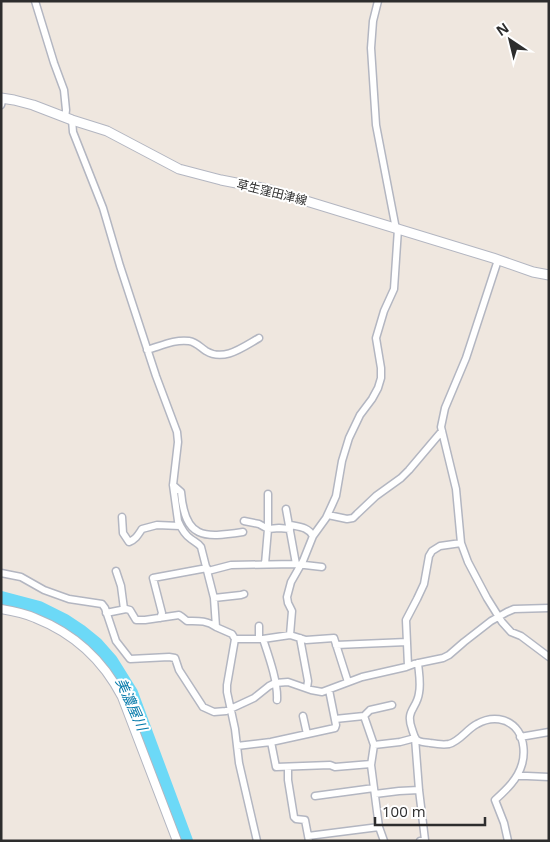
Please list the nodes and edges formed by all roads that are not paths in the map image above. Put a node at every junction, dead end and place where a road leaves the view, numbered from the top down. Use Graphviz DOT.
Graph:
graph roads {
  1 [pos="35,1"];
  2 [pos="378,1"];
  3 [pos="2,101"];
  4 [pos="68,119"];
  5 [pos="397,229"];
  6 [pos="498,260"];
  7 [pos="549,275"];
  8 [pos="259,338"];
  9 [pos="147,350"];
  10 [pos="442,430"];
  11 [pos="173,485"];
  12 [pos="268,494"];
  13 [pos="286,509"];
  14 [pos="328,515"];
  15 [pos="122,517"];
  16 [pos="244,521"];
  17 [pos="180,526"];
  18 [pos="290,527"];
  19 [pos="268,529"];
  20 [pos="243,532"];
  21 [pos="314,536"];
  22 [pos="461,543"];
  23 [pos="265,564"];
  24 [pos="298,564"];
  25 [pos="322,567"];
  26 [pos="207,570"];
  27 [pos="116,571"];
  28 [pos="1,573"];
  29 [pos="244,594"];
  30 [pos="214,598"];
  31 [pos="549,608"];
  32 [pos="1,609"];
  33 [pos="124,610"];
  34 [pos="106,613"];
  35 [pos="498,617"];
  36 [pos="160,618"];
  37 [pos="259,626"];
  38 [pos="216,627"];
  39 [pos="290,635"];
  40 [pos="261,638"];
  41 [pos="300,638"];
  42 [pos="235,639"];
  43 [pos="407,642"];
  44 [pos="336,645"];
  45 [pos="549,657"];
  46 [pos="418,663"];
  47 [pos="408,666"];
  48 [pos="348,682"];
  49 [pos="275,683"];
  50 [pos="307,688"];
  51 [pos="329,690"];
  52 [pos="277,700"];
  53 [pos="392,705"];
  54 [pos="230,710"];
  55 [pos="303,716"];
  56 [pos="364,716"];
  57 [pos="335,719"];
  58 [pos="549,732"];
  59 [pos="307,734"];
  60 [pos="520,737"];
  61 [pos="415,738"];
  62 [pos="271,742"];
  63 [pos="374,745"];
  64 [pos="236,746"];
  65 [pos="371,764"];
  66 [pos="288,767"];
  67 [pos="517,776"];
  68 [pos="549,776"];
  69 [pos="419,790"];
  70 [pos="374,791"];
  71 [pos="315,796"];
  72 [pos="379,827"];
  73 [pos="308,838"];
  74 [pos="177,841"];
  75 [pos="257,841"];
  76 [pos="384,841"];
  77 [pos="420,841"];
  78 [pos="508,841"];
  1 -- 4 [label="street"];
  2 -- 5 [label="street"];
  3 -- 4 [label="main road, 草生窪田津線"];
  4 -- 5 [label="main road, 草生窪田津線"];
  4 -- 9 [label="street"];
  5 -- 6 [label="main road, 草生窪田津線"];
  5 -- 14 [label="street"];
  6 -- 7 [label="main road, 草生窪田津線"];
  6 -- 10 [label="street"];
  8 -- 9 [label="street"];
  9 -- 11 [label="street"];
  10 -- 14 [label="street"];
  10 -- 22 [label="street"];
  11 -- 17 [label="street"];
  11 -- 20 [label="street"];
  12 -- 19 [label="street"];
  13 -- 18 [label="street"];
  14 -- 21 [label="street"];
  15 -- 17 [label="street"];
  16 -- 19 [label="street"];
  17 -- 26 [label="street"];
  18 -- 19 [label="street"];
  18 -- 21 [label="street"];
  18 -- 24 [label="street"];
  19 -- 23 [label="street"];
  21 -- 24 [label="street"];
  22 -- 35 [label="street"];
  22 -- 43 [label="street"];
  23 -- 24 [label="street"];
  23 -- 26 [label="street"];
  24 -- 25 [label="street"];
  24 -- 39 [label="street"];
  26 -- 30 [label="street"];
  26 -- 36 [label="street"];
  27 -- 33 [label="street"];
  28 -- 34 [label="street"];
  29 -- 30 [label="street"];
  30 -- 38 [label="street"];
  31 -- 35 [label="street"];
  32 -- 74 [label="street"];
  33 -- 34 [label="street"];
  33 -- 36 [label="street"];
  34 -- 54 [label="street"];
  35 -- 45 [label="street"];
  35 -- 46 [label="street"];
  36 -- 38 [label="street"];
  37 -- 40 [label="street"];
  38 -- 42 [label="street"];
  39 -- 40 [label="street"];
  39 -- 41 [label="street"];
  40 -- 42 [label="street"];
  40 -- 49 [label="street"];
  41 -- 44 [label="street"];
  41 -- 50 [label="street"];
  42 -- 54 [label="street"];
  43 -- 44 [label="street"];
  43 -- 47 [label="street"];
  44 -- 48 [label="street"];
  46 -- 47 [label="street"];
  46 -- 61 [label="street"];
  47 -- 48 [label="street"];
  48 -- 51 [label="street"];
  49 -- 50 [label="street"];
  49 -- 52 [label="street"];
  49 -- 54 [label="street"];
  50 -- 51 [label="street"];
  51 -- 57 [label="street"];
  53 -- 56 [label="street"];
  54 -- 64 [label="street"];
  55 -- 59 [label="street"];
  56 -- 57 [label="street"];
  56 -- 63 [label="street"];
  57 -- 59 [label="street"];
  58 -- 60 [label="street"];
  59 -- 62 [label="street"];
  60 -- 61 [label="street"];
  60 -- 67 [label="street"];
  61 -- 63 [label="street"];
  61 -- 69 [label="street"];
  62 -- 64 [label="street"];
  62 -- 66 [label="street"];
  63 -- 65 [label="street"];
  64 -- 75 [label="street"];
  65 -- 66 [label="street"];
  65 -- 70 [label="street"];
  66 -- 73 [label="street"];
  67 -- 68 [label="street"];
  67 -- 78 [label="street"];
  69 -- 70 [label="street"];
  69 -- 77 [label="street"];
  70 -- 71 [label="street"];
  70 -- 72 [label="street"];
  72 -- 73 [label="street"];
  72 -- 76 [label="street"];
}
